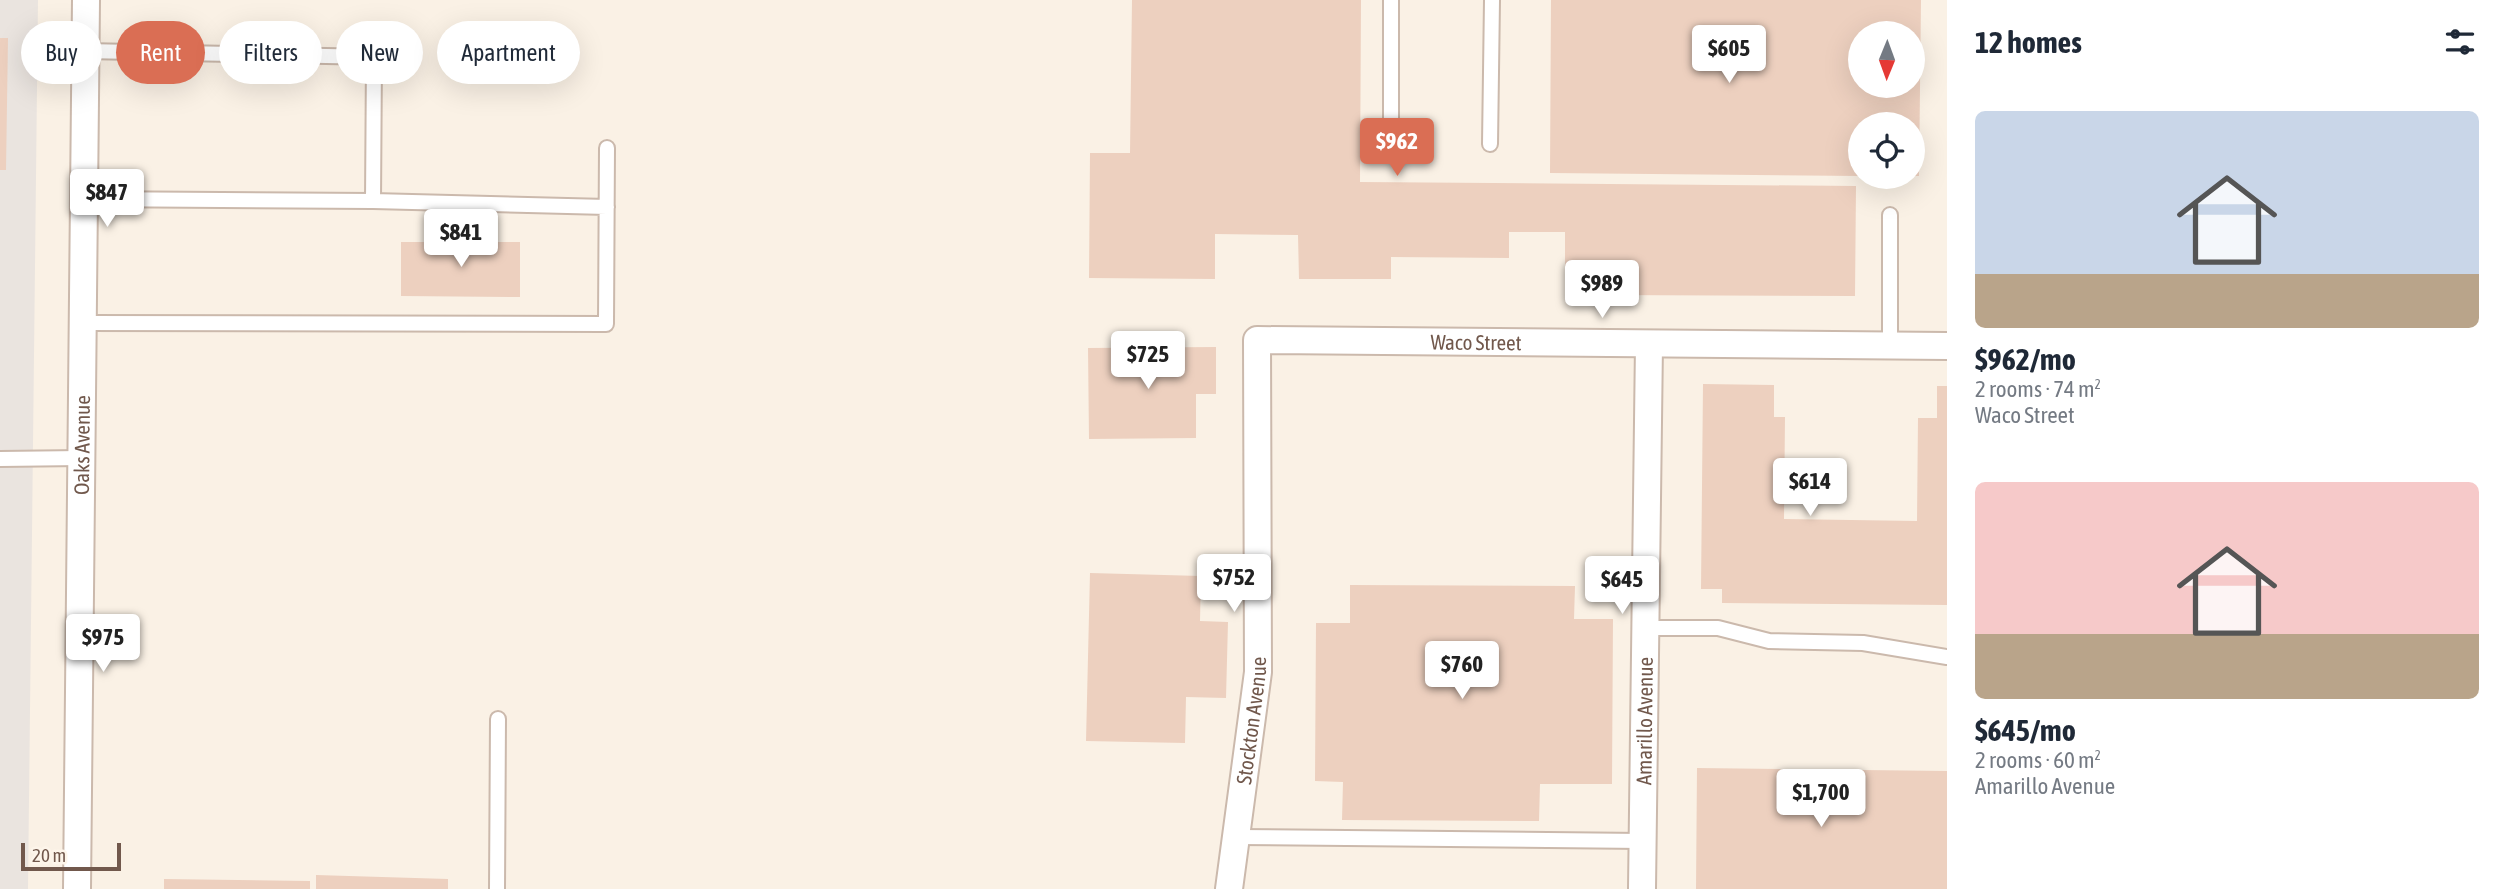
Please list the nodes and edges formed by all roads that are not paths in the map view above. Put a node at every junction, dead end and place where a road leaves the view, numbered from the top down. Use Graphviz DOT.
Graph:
graph roads {
  1 [pos="86,0"];
  2 [pos="1391,0"];
  3 [pos="1492,0"];
  4 [pos="86,21"];
  5 [pos="102,51"];
  6 [pos="85,84"];
  7 [pos="1391,141"];
  8 [pos="1490,144"];
  9 [pos="607,148"];
  10 [pos="83,199"];
  11 [pos="373,201"];
  12 [pos="607,206"];
  13 [pos="1890,215"];
  14 [pos="82,323"];
  15 [pos="1257,340"];
  16 [pos="1649,344"];
  17 [pos="1890,345"];
  18 [pos="1947,346"];
  19 [pos="0,458"];
  20 [pos="81,458"];
  21 [pos="1645,628"];
  22 [pos="1947,657"];
  23 [pos="498,719"];
  24 [pos="1236,837"];
  25 [pos="1643,841"];
  26 [pos="77,889"];
  27 [pos="497,889"];
  28 [pos="1229,889"];
  29 [pos="1642,889"];
  1 -- 4 [label="street, Oaks Avenue"];
  2 -- 7 [label="lane"];
  3 -- 8 [label="lane"];
  5 -- 11 [label="lane"];
  6 -- 10 [label="street, Oaks Avenue"];
  9 -- 12 [label="lane"];
  10 -- 11 [label="lane"];
  10 -- 14 [label="street, Oaks Avenue"];
  11 -- 12 [label="lane"];
  12 -- 14 [label="lane"];
  13 -- 17 [label="lane"];
  14 -- 20 [label="street, Oaks Avenue"];
  15 -- 16 [label="street, Waco Street"];
  15 -- 24 [label="street, Stockton Avenue"];
  16 -- 17 [label="street, Waco Street"];
  16 -- 21 [label="street, Amarillo Avenue"];
  17 -- 18 [label="street, Waco Street"];
  19 -- 20 [label="lane"];
  20 -- 26 [label="street, Oaks Avenue"];
  21 -- 22 [label="lane"];
  21 -- 25 [label="street, Amarillo Avenue"];
  23 -- 27 [label="lane"];
  24 -- 25 [label="lane"];
  24 -- 28 [label="street, Stockton Avenue"];
  25 -- 29 [label="street, Amarillo Avenue"];
}
